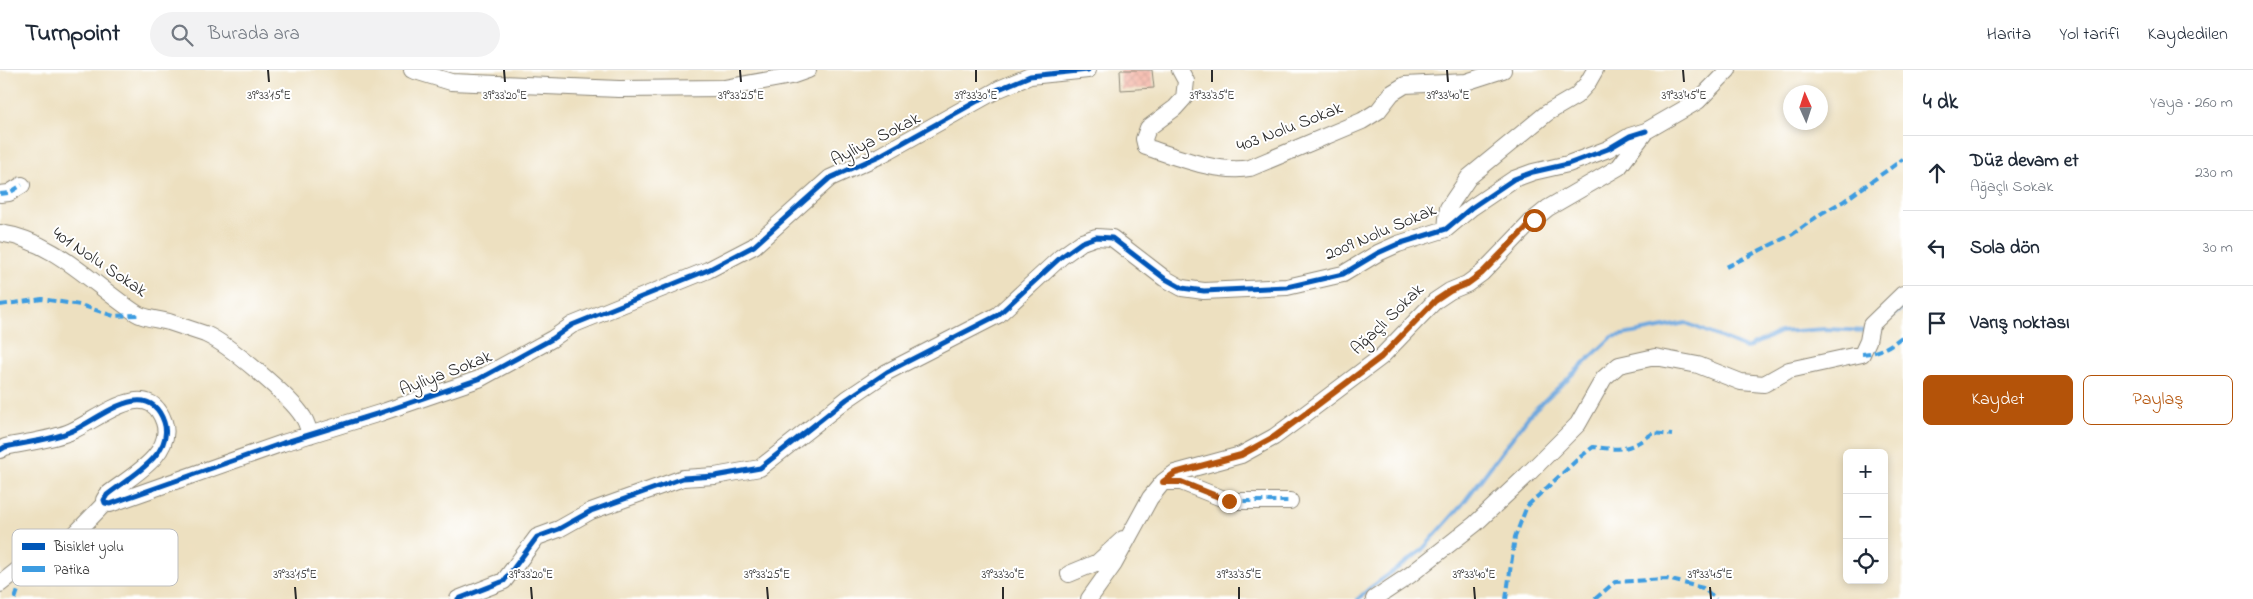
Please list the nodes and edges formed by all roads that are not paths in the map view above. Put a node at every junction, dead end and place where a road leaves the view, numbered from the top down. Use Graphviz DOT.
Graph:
graph roads {
  1 [pos="412,70"];
  2 [pos="808,70"];
  3 [pos="1088,70"];
  4 [pos="1180,70"];
  5 [pos="1503,70"];
  6 [pos="1595,70"];
  7 [pos="1728,70"];
  8 [pos="1646,131"];
  9 [pos="22,185"];
  10 [pos="0,194"];
  11 [pos="1446,229"];
  12 [pos="0,233"];
  13 [pos="1903,294"];
  14 [pos="310,435"];
  15 [pos="0,450"];
  16 [pos="1163,482"];
  17 [pos="1290,501"];
  18 [pos="105,503"];
  19 [pos="80,529"];
  20 [pos="1132,531"];
  21 [pos="1069,574"];
  22 [pos="12,575"];
  23 [pos="0,584"];
  24 [pos="458,599"];
  25 [pos="1089,599"];
  26 [pos="1374,599"];
  1 -- 2 [label="street"];
  3 -- 14 [label="street, Ayliya Sokak"];
  4 -- 5 [label="street, 403 Nolu Sokak"];
  6 -- 11 [label="street"];
  7 -- 8 [label="street, Ağaçlı Sokak"];
  8 -- 11 [label="street, 2009 Nolu Sokak"];
  8 -- 16 [label="street, Ağaçlı Sokak"];
  9 -- 10 [label="street"];
  11 -- 24 [label="street, 2009 Nolu Sokak"];
  12 -- 14 [label="street, 401 Nolu Sokak"];
  13 -- 26 [label="street"];
  14 -- 18 [label="street, Ayliya Sokak"];
  15 -- 18 [label="street"];
  16 -- 17 [label="street"];
  16 -- 20 [label="street, Ağaçlı Sokak"];
  18 -- 19 [label="street"];
  20 -- 21 [label="street"];
  20 -- 25 [label="street, Ağaçlı Sokak"];
  22 -- 23 [label="street"];
}
